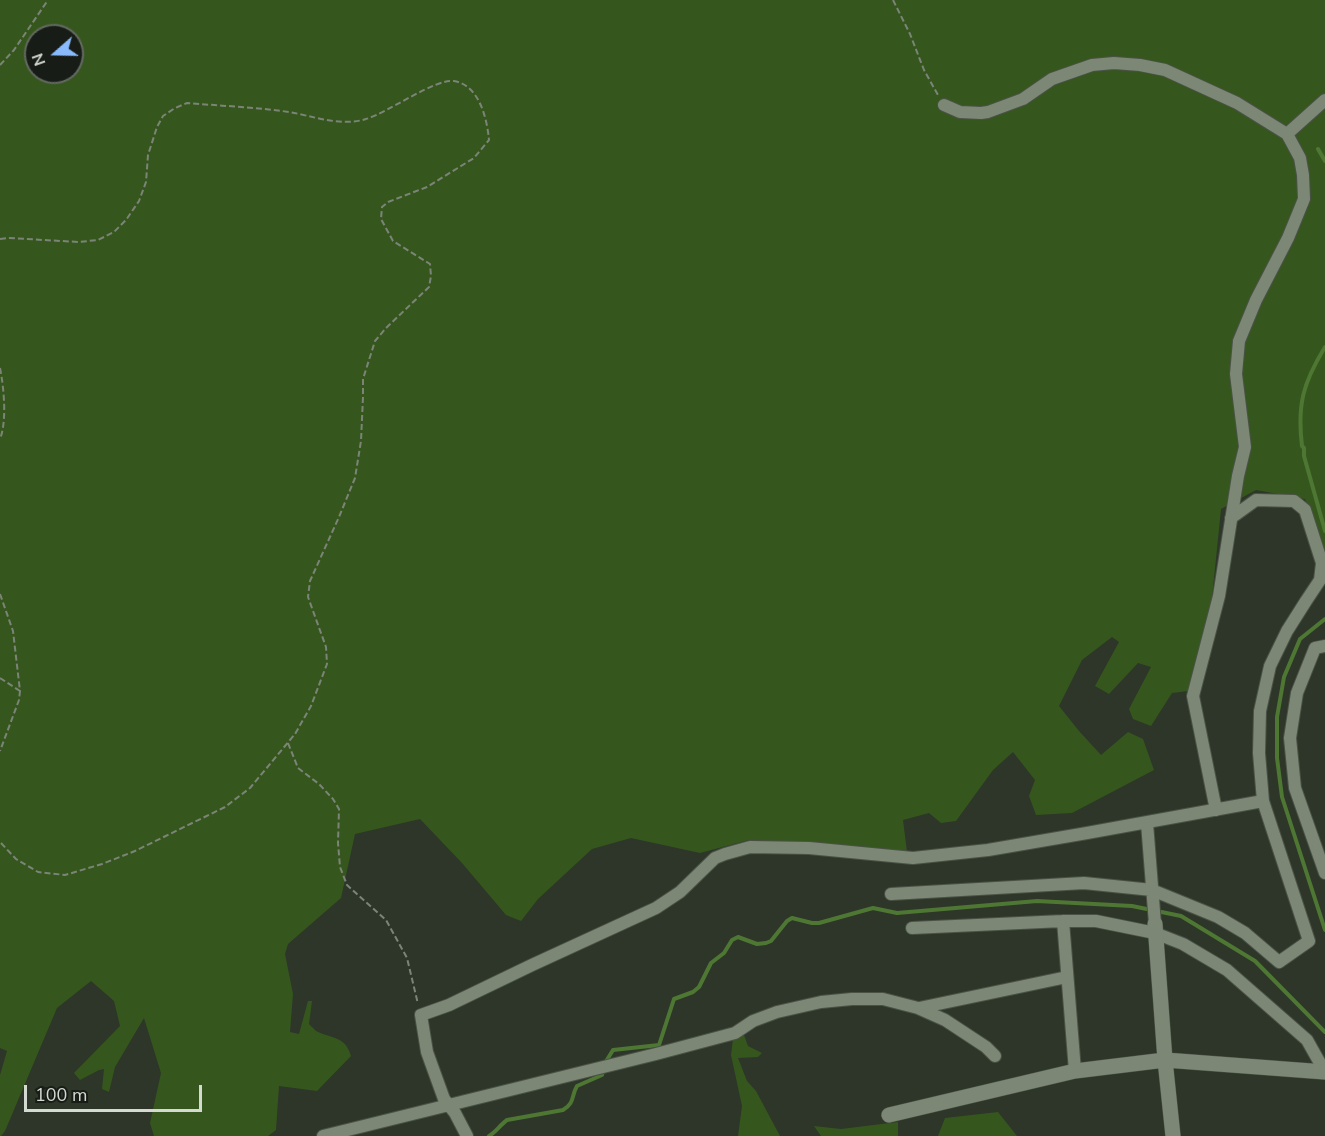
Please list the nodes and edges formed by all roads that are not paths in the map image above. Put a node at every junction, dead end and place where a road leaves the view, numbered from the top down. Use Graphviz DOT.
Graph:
graph roads {
  1 [pos="1325,100"];
  2 [pos="944,105"];
  3 [pos="1287,134"];
  4 [pos="1231,518"];
  5 [pos="1325,646"];
  6 [pos="1263,801"];
  7 [pos="1216,810"];
  8 [pos="1147,823"];
  9 [pos="1325,873"];
  10 [pos="891,894"];
  11 [pos="1152,894"];
  12 [pos="1062,921"];
  13 [pos="912,928"];
  14 [pos="1155,928"];
  15 [pos="1067,977"];
  16 [pos="918,1008"];
  17 [pos="995,1056"];
  18 [pos="1165,1060"];
  19 [pos="1075,1071"];
  20 [pos="1325,1072"];
  21 [pos="450,1106"];
  22 [pos="889,1114"];
  23 [pos="322,1136"];
  24 [pos="467,1136"];
  25 [pos="1173,1136"];
  1 -- 3 [label="street"];
  2 -- 3 [label="street"];
  3 -- 4 [label="street"];
  4 -- 6 [label="street"];
  4 -- 7 [label="street"];
  5 -- 9 [label="street"];
  6 -- 7 [label="street"];
  6 -- 11 [label="street"];
  7 -- 8 [label="street"];
  8 -- 11 [label="street"];
  8 -- 21 [label="street"];
  10 -- 11 [label="street"];
  11 -- 14 [label="street"];
  12 -- 13 [label="street"];
  12 -- 14 [label="street"];
  12 -- 15 [label="street"];
  14 -- 18 [label="street"];
  14 -- 20 [label="street"];
  15 -- 16 [label="street"];
  15 -- 19 [label="street"];
  16 -- 17 [label="street"];
  16 -- 21 [label="street"];
  18 -- 19 [label="street"];
  18 -- 20 [label="street"];
  18 -- 25 [label="street"];
  19 -- 22 [label="street"];
  21 -- 23 [label="street"];
  21 -- 24 [label="street"];
}
